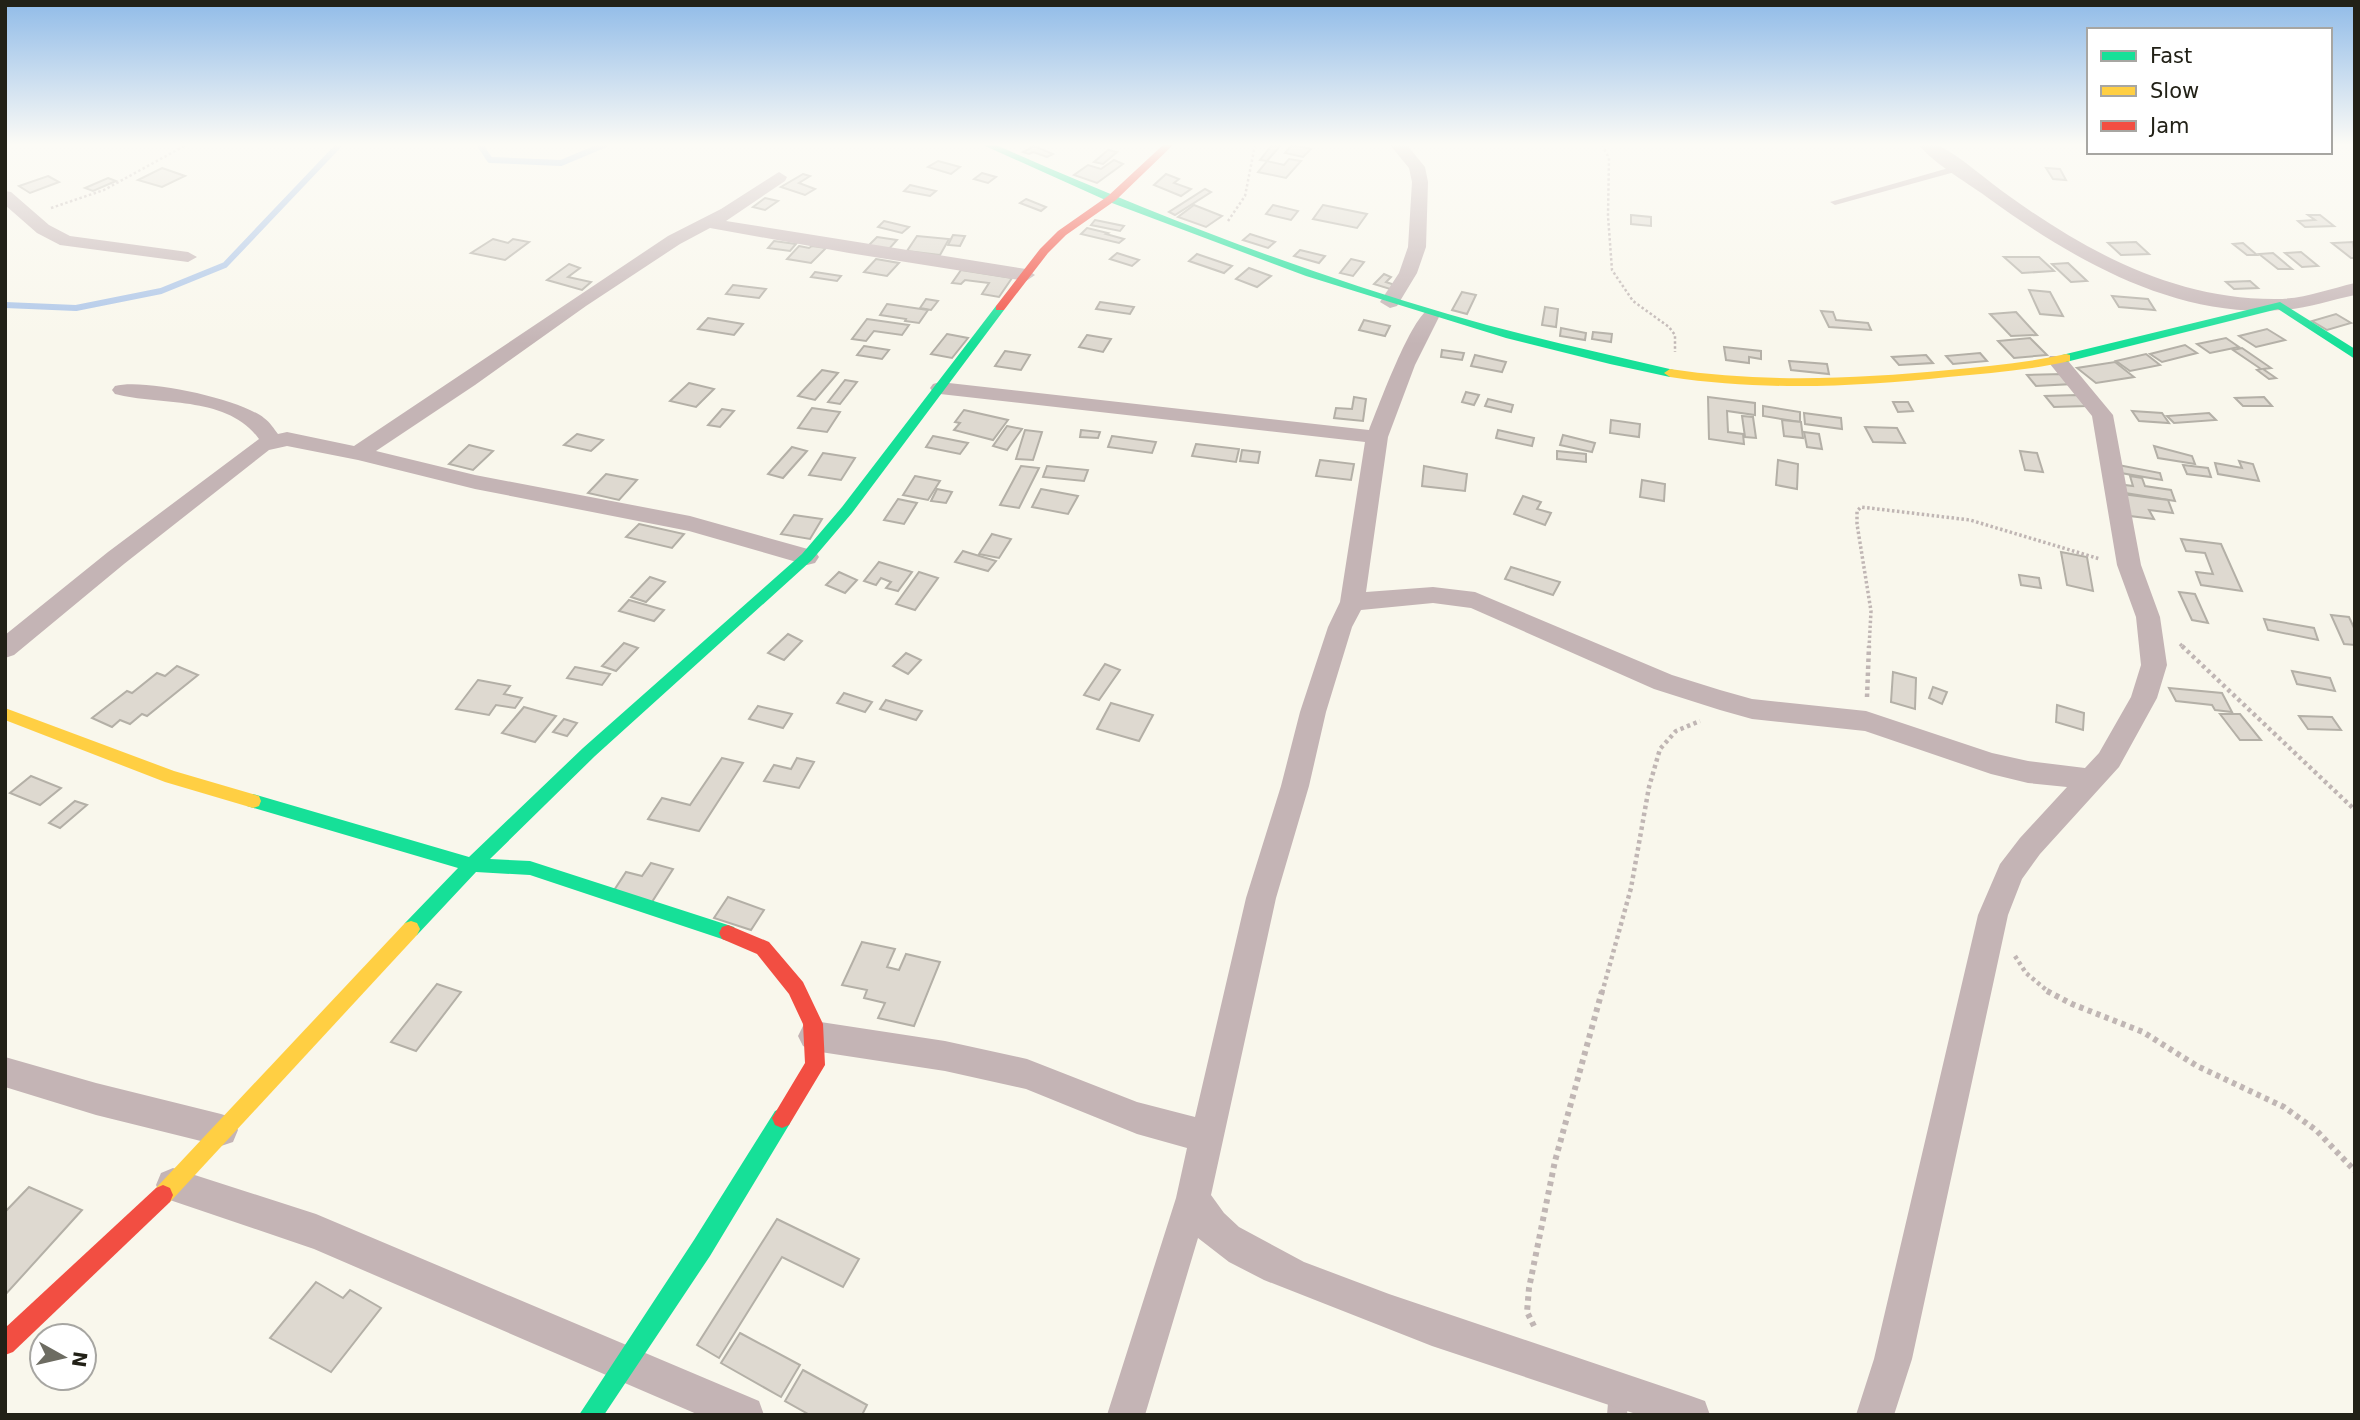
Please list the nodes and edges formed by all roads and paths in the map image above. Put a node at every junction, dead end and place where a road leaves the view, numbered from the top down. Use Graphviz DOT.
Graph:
graph roads {
  1 [pos="34,211"];
  2 [pos="728,211"];
  3 [pos="1093,211"];
  4 [pos="1142,211"];
  5 [pos="1239,211"];
  6 [pos="1419,211"];
  7 [pos="1608,211"];
  8 [pos="2020,211"];
  9 [pos="26,213"];
  10 [pos="710,223"];
  11 [pos="1205,239"];
  12 [pos="188,257"];
  13 [pos="1026,275"];
  14 [pos="2355,289"];
  15 [pos="1390,302"];
  16 [pos="2280,305"];
  17 [pos="1430,315"];
  18 [pos="2355,355"];
  19 [pos="2057,360"];
  20 [pos="1674,373"];
  21 [pos="940,388"];
  22 [pos="122,390"];
  23 [pos="1377,437"];
  24 [pos="272,442"];
  25 [pos="358,453"];
  26 [pos="807,557"];
  27 [pos="2129,565"];
  28 [pos="1352,602"];
  29 [pos="2148,617"];
  30 [pos="5,649"];
  31 [pos="1752,709"];
  32 [pos="5,714"];
  33 [pos="1866,721"];
  34 [pos="2089,779"];
  35 [pos="2355,810"];
  36 [pos="472,865"];
  37 [pos="1993,915"];
  38 [pos="814,1036"];
  39 [pos="5,1072"];
  40 [pos="221,1130"];
  41 [pos="1208,1137"];
  42 [pos="2355,1171"];
  43 [pos="173,1185"];
  44 [pos="1193,1198"];
  45 [pos="8,1339"];
  46 [pos="623,1365"];
  47 [pos="1543,1365"];
  48 [pos="1618,1401"];
  49 [pos="590,1415"];
  50 [pos="746,1415"];
  51 [pos="1126,1415"];
  52 [pos="1691,1415"];
  53 [pos="1875,1415"];
  1 -- 9 [label="path"];
  2 -- 10 [label="street"];
  3 -- 13 [label="street"];
  4 -- 11 [label="street"];
  5 -- 11 [label="path"];
  6 -- 15 [label="street"];
  7 -- 20 [label="path"];
  8 -- 16 [label="street"];
  9 -- 12 [label="street"];
  10 -- 13 [label="street"];
  10 -- 25 [label="street"];
  11 -- 15 [label="street"];
  13 -- 21 [label="street"];
  14 -- 16 [label="street"];
  15 -- 17 [label="street"];
  16 -- 18 [label="street"];
  16 -- 19 [label="street"];
  17 -- 20 [label="street"];
  17 -- 23 [label="street"];
  19 -- 20 [label="street"];
  19 -- 27 [label="street"];
  21 -- 23 [label="street"];
  21 -- 26 [label="street"];
  22 -- 24 [label="street"];
  23 -- 28 [label="street"];
  24 -- 25 [label="street"];
  24 -- 30 [label="street"];
  25 -- 26 [label="street"];
  26 -- 36 [label="street"];
  27 -- 29 [label="street"];
  27 -- 33 [label="path"];
  28 -- 31 [label="street"];
  28 -- 41 [label="street"];
  29 -- 34 [label="street"];
  29 -- 35 [label="path"];
  31 -- 33 [label="street"];
  31 -- 47 [label="path"];
  32 -- 36 [label="street"];
  33 -- 34 [label="street"];
  34 -- 37 [label="street"];
  36 -- 38 [label="street"];
  36 -- 40 [label="street"];
  37 -- 42 [label="path"];
  37 -- 53 [label="street"];
  38 -- 41 [label="street"];
  38 -- 46 [label="street"];
  39 -- 40 [label="street"];
  40 -- 43 [label="street"];
  41 -- 44 [label="street"];
  43 -- 45 [label="street"];
  43 -- 46 [label="street"];
  44 -- 47 [label="street"];
  44 -- 51 [label="street"];
  46 -- 49 [label="street"];
  46 -- 50 [label="street"];
  47 -- 48 [label="street"];
  48 -- 52 [label="street"];
}
